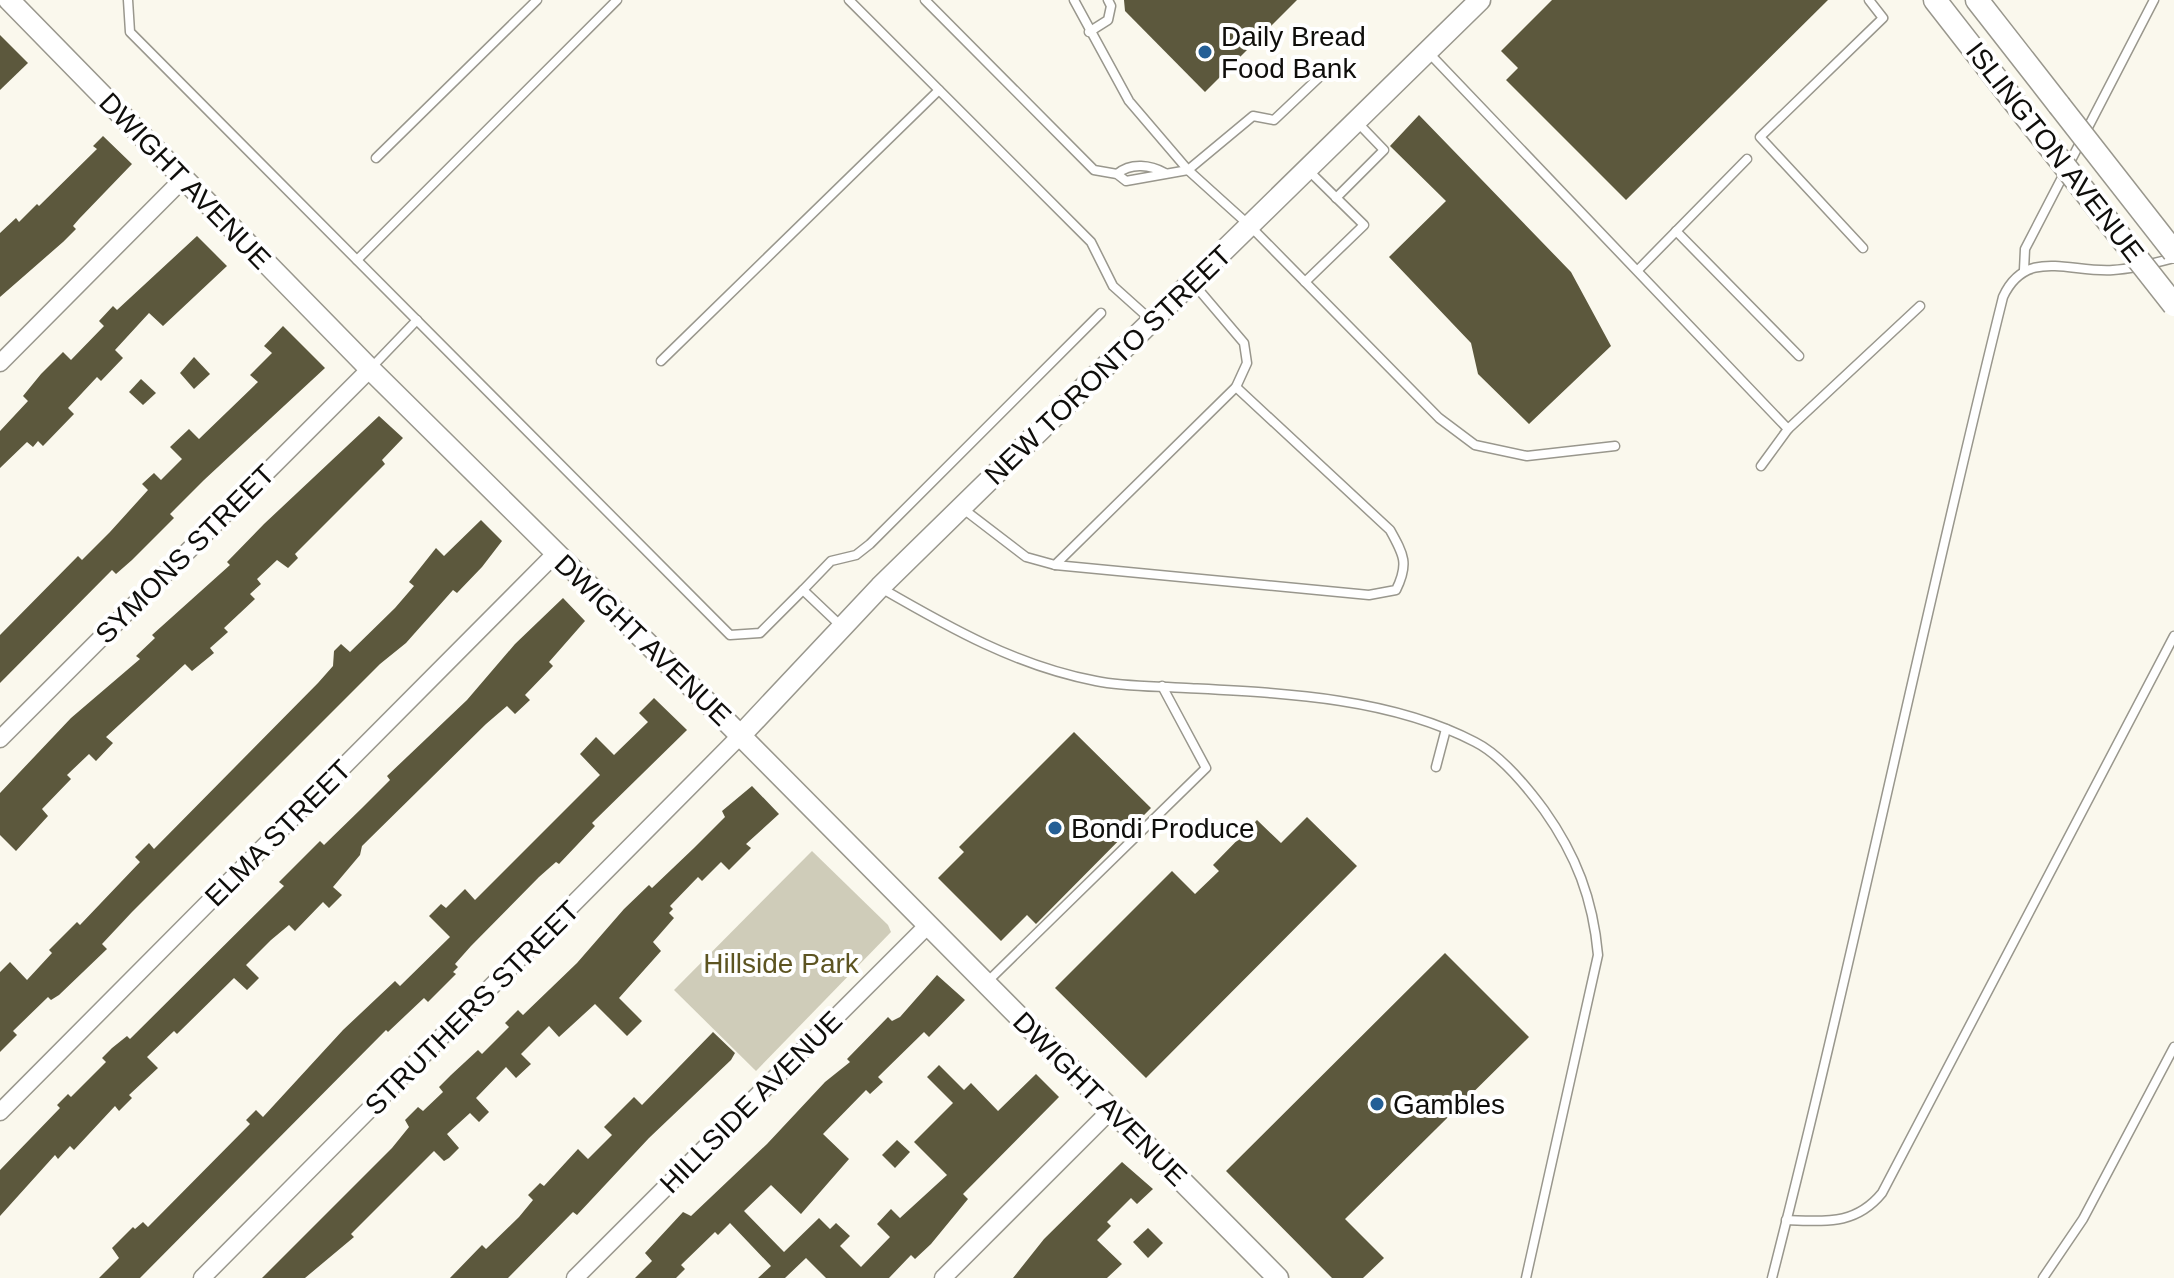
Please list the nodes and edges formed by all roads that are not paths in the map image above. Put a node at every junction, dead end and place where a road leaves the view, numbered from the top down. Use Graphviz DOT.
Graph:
graph roads {
  1 [pos="8,0"];
  2 [pos="128,0"];
  3 [pos="537,0"];
  4 [pos="617,0"];
  5 [pos="849,0"];
  6 [pos="925,0"];
  7 [pos="1074,0"];
  8 [pos="1108,0"];
  9 [pos="1480,0"];
  10 [pos="1869,0"];
  11 [pos="1935,0"];
  12 [pos="1977,0"];
  13 [pos="2154,0"];
  14 [pos="0,4"];
  15 [pos="1089,32"];
  16 [pos="1428,51"];
  17 [pos="1330,67"];
  18 [pos="939,90"];
  19 [pos="1356,122"];
  20 [pos="376,158"];
  21 [pos="1747,159"];
  22 [pos="1308,169"];
  23 [pos="1188,170"];
  24 [pos="183,179"];
  25 [pos="1336,198"];
  26 [pos="1250,226"];
  27 [pos="1676,231"];
  28 [pos="1863,248"];
  29 [pos="2174,255"];
  30 [pos="357,260"];
  31 [pos="1639,269"];
  32 [pos="2024,270"];
  33 [pos="1192,282"];
  34 [pos="1305,282"];
  35 [pos="2174,305"];
  36 [pos="1920,306"];
  37 [pos="1101,313"];
  38 [pos="417,320"];
  39 [pos="1152,322"];
  40 [pos="1799,356"];
  41 [pos="661,361"];
  42 [pos="0,363"];
  43 [pos="370,369"];
  44 [pos="1236,387"];
  45 [pos="1788,429"];
  46 [pos="1615,446"];
  47 [pos="1761,466"];
  48 [pos="962,507"];
  49 [pos="555,554"];
  50 [pos="1055,565"];
  51 [pos="880,587"];
  52 [pos="803,590"];
  53 [pos="842,628"];
  54 [pos="2174,636"];
  55 [pos="1162,686"];
  56 [pos="1446,729"];
  57 [pos="740,736"];
  58 [pos="0,739"];
  59 [pos="1436,767"];
  60 [pos="927,926"];
  61 [pos="986,984"];
  62 [pos="2174,1047"];
  63 [pos="1111,1110"];
  64 [pos="0,1112"];
  65 [pos="1786,1220"];
  66 [pos="202,1278"];
  67 [pos="575,1278"];
  68 [pos="943,1278"];
  69 [pos="1278,1278"];
  70 [pos="1526,1278"];
  71 [pos="1772,1278"];
  72 [pos="2043,1278"];
  1 -- 14 [label="street"];
  1 -- 24 [label="street, DWIGHT AVENUE"];
  2 -- 30 [label="lane"];
  3 -- 20 [label="lane"];
  4 -- 30 [label="lane"];
  5 -- 18 [label="lane"];
  6 -- 23 [label="lane"];
  7 -- 15 [label="lane"];
  8 -- 15 [label="lane"];
  9 -- 16 [label="street, NEW TORONTO STREET"];
  10 -- 28 [label="lane"];
  11 -- 35 [label="main road, ISLINGTON AVENUE, bridge"];
  12 -- 29 [label="main road, ISLINGTON AVENUE, bridge"];
  13 -- 32 [label="lane"];
  15 -- 23 [label="lane"];
  16 -- 19 [label="street, NEW TORONTO STREET"];
  16 -- 31 [label="lane"];
  17 -- 23 [label="lane"];
  18 -- 39 [label="lane"];
  18 -- 41 [label="lane"];
  19 -- 22 [label="street, NEW TORONTO STREET"];
  19 -- 25 [label="lane"];
  21 -- 27 [label="lane"];
  22 -- 25 [label="lane"];
  22 -- 26 [label="street, NEW TORONTO STREET"];
  23 -- 26 [label="lane"];
  24 -- 42 [label="street"];
  24 -- 43 [label="street, DWIGHT AVENUE"];
  25 -- 34 [label="lane"];
  26 -- 33 [label="street, NEW TORONTO STREET"];
  26 -- 34 [label="lane"];
  27 -- 31 [label="lane"];
  27 -- 40 [label="lane"];
  29 -- 32 [label="lane"];
  30 -- 38 [label="lane"];
  31 -- 45 [label="lane"];
  32 -- 65 [label="lane"];
  33 -- 39 [label="street, NEW TORONTO STREET"];
  33 -- 44 [label="lane"];
  34 -- 46 [label="lane"];
  36 -- 45 [label="lane"];
  37 -- 52 [label="lane"];
  38 -- 43 [label="lane"];
  38 -- 52 [label="lane"];
  39 -- 48 [label="street, NEW TORONTO STREET"];
  43 -- 49 [label="street, DWIGHT AVENUE"];
  43 -- 58 [label="street, SYMONS STREET"];
  44 -- 50 [label="lane"];
  44 -- 50 [label="lane"];
  45 -- 47 [label="lane"];
  48 -- 50 [label="lane"];
  48 -- 51 [label="street, NEW TORONTO STREET"];
  49 -- 57 [label="street, DWIGHT AVENUE"];
  49 -- 64 [label="street, ELMA STREET"];
  51 -- 53 [label="street, NEW TORONTO STREET"];
  51 -- 55 [label="lane"];
  52 -- 53 [label="lane"];
  53 -- 57 [label="street, NEW TORONTO STREET"];
  54 -- 65 [label="lane"];
  55 -- 56 [label="lane"];
  55 -- 61 [label="lane"];
  56 -- 59 [label="lane"];
  56 -- 70 [label="lane"];
  57 -- 60 [label="street, DWIGHT AVENUE"];
  57 -- 66 [label="street, STRUTHERS STREET"];
  60 -- 61 [label="street, DWIGHT AVENUE"];
  60 -- 67 [label="street, HILLSIDE AVENUE"];
  61 -- 63 [label="street, DWIGHT AVENUE"];
  62 -- 72 [label="lane"];
  63 -- 68 [label="street"];
  63 -- 69 [label="street, DWIGHT AVENUE"];
  65 -- 71 [label="lane"];
}
